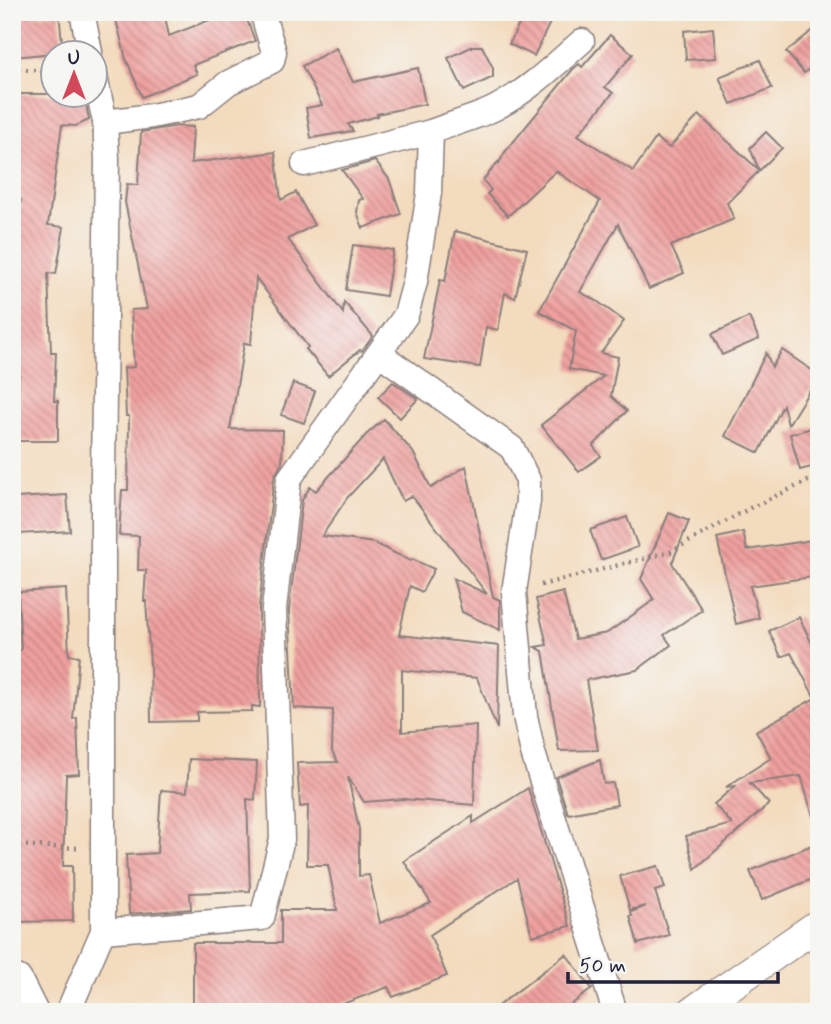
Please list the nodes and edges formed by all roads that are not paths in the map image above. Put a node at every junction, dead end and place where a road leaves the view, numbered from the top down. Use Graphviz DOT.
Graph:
graph roads {
  1 [pos="82,12"];
  2 [pos="262,12"];
  3 [pos="87,38"];
  4 [pos="582,41"];
  5 [pos="102,108"];
  6 [pos="105,122"];
  7 [pos="431,132"];
  8 [pos="304,164"];
  9 [pos="380,354"];
  10 [pos="819,924"];
  11 [pos="103,931"];
  12 [pos="12,975"];
  13 [pos="36,1012"];
  14 [pos="68,1012"];
  15 [pos="615,1012"];
  16 [pos="692,1012"];
  1 -- 3 [label="street"];
  2 -- 6 [label="street"];
  4 -- 7 [label="street"];
  5 -- 6 [label="street"];
  6 -- 11 [label="street"];
  7 -- 8 [label="street"];
  7 -- 9 [label="street"];
  9 -- 11 [label="street"];
  9 -- 15 [label="street"];
  10 -- 16 [label="street"];
  11 -- 14 [label="street"];
  12 -- 13 [label="street"];
}
